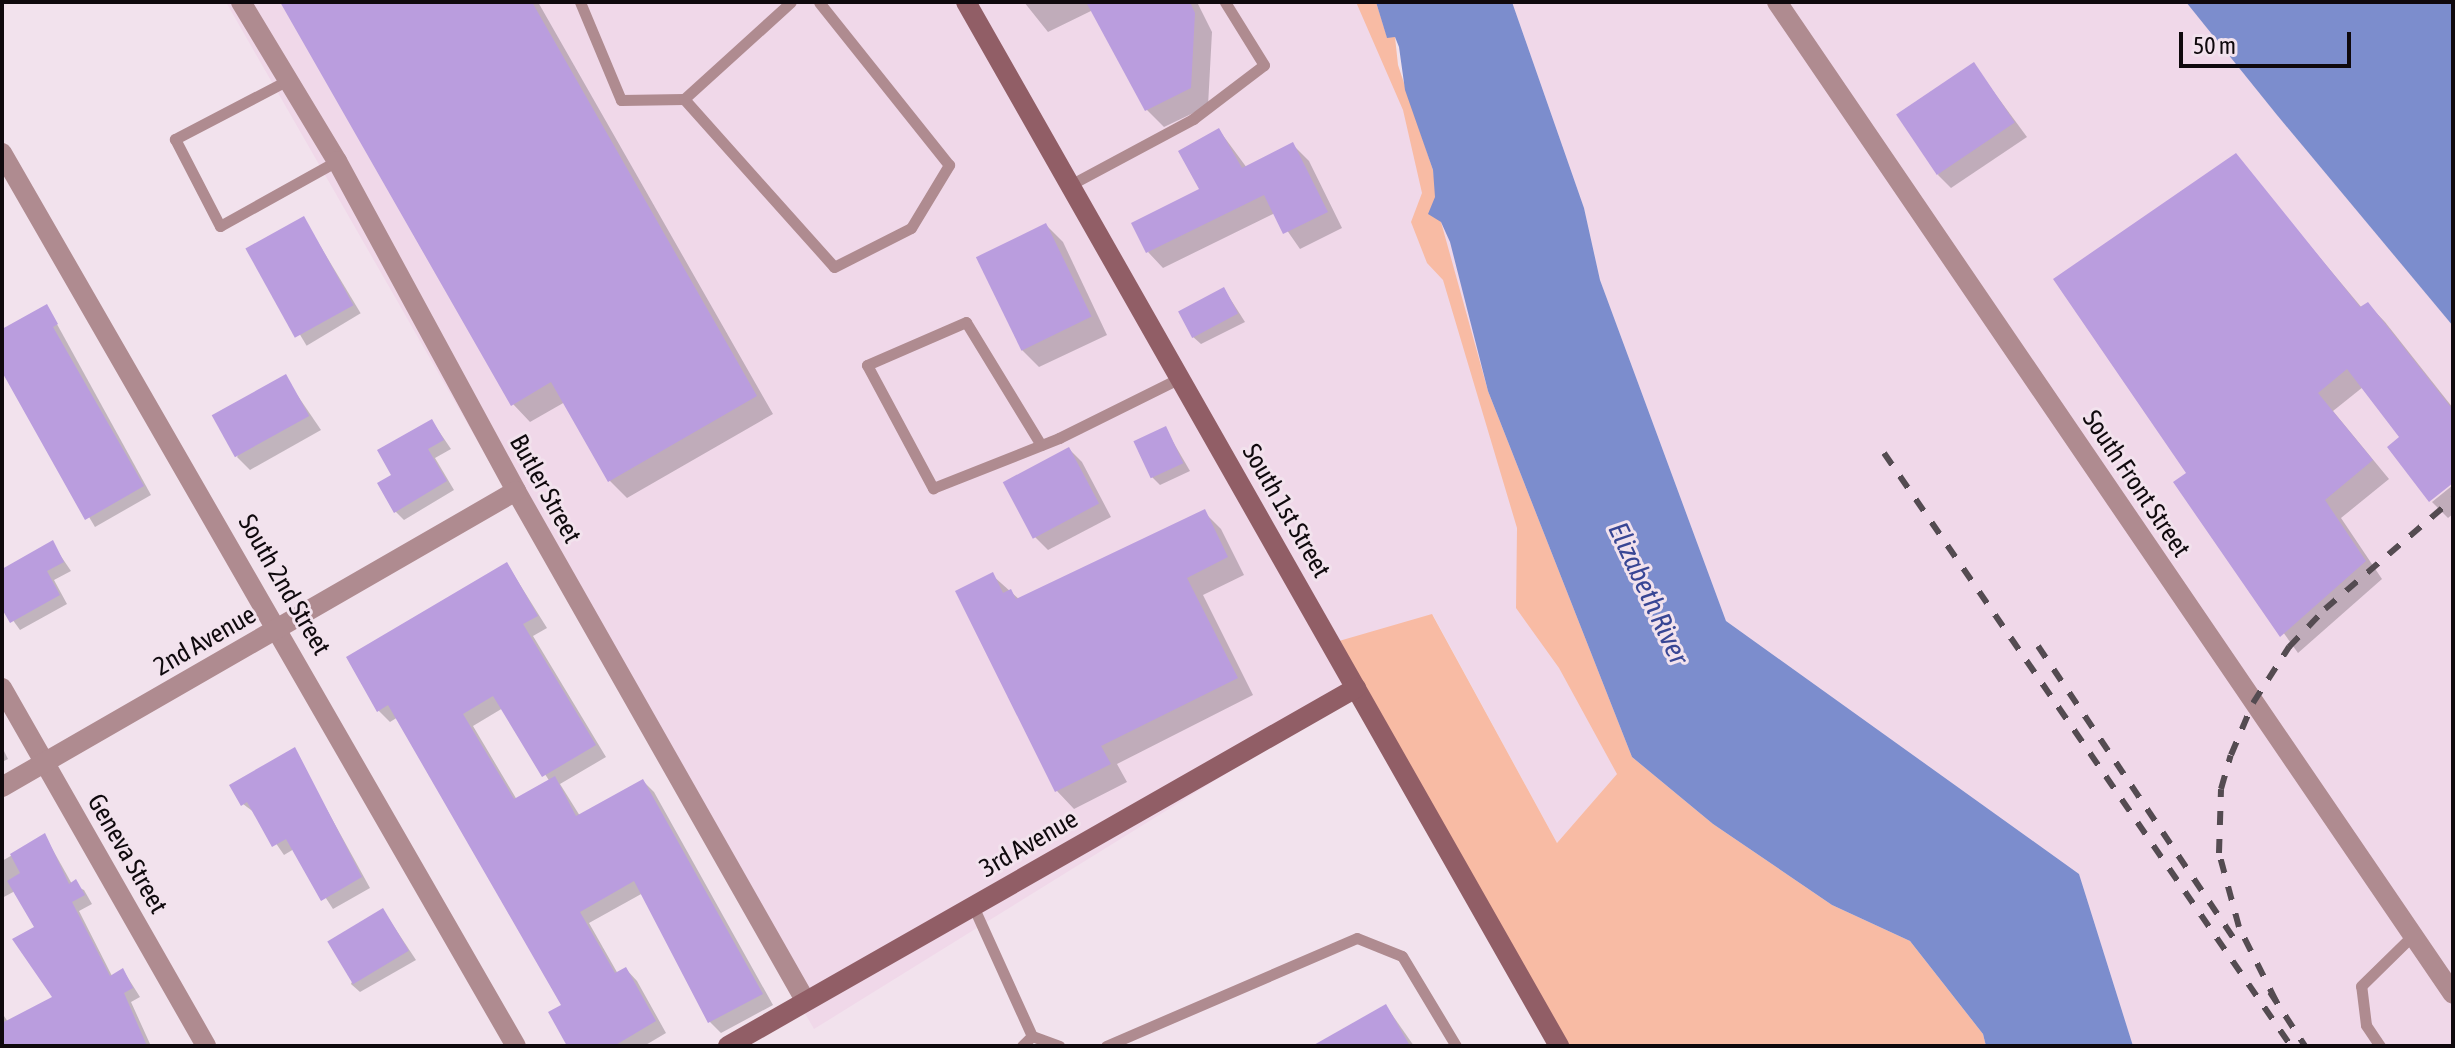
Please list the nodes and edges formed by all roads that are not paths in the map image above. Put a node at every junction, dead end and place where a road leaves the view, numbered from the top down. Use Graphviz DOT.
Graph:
graph roads {
  1 [pos="241,2"];
  2 [pos="580,2"];
  3 [pos="791,2"];
  4 [pos="819,2"];
  5 [pos="966,2"];
  6 [pos="1225,2"];
  7 [pos="1777,2"];
  8 [pos="290,79"];
  9 [pos="684,99"];
  10 [pos="2,153"];
  11 [pos="337,161"];
  12 [pos="1070,185"];
  13 [pos="1180,378"];
  14 [pos="1041,445"];
  15 [pos="516,491"];
  16 [pos="279,628"];
  17 [pos="2,688"];
  18 [pos="1356,688"];
  19 [pos="45,763"];
  20 [pos="2,787"];
  21 [pos="973,906"];
  22 [pos="2413,935"];
  23 [pos="2453,994"];
  24 [pos="805,1000"];
  25 [pos="1032,1036"];
  26 [pos="206,1046"];
  27 [pos="516,1046"];
  28 [pos="728,1046"];
  29 [pos="1022,1046"];
  30 [pos="1059,1046"];
  31 [pos="1106,1046"];
  32 [pos="1456,1046"];
  33 [pos="1559,1046"];
  34 [pos="2380,1046"];
  1 -- 8 [label="street, Butler Street"];
  2 -- 9 [label="lane"];
  3 -- 9 [label="lane"];
  4 -- 9 [label="lane"];
  5 -- 12 [label="street, South 1st Street"];
  6 -- 12 [label="lane"];
  7 -- 22 [label="street, South Front Street"];
  8 -- 11 [label="street, Butler Street"];
  8 -- 11 [label="lane"];
  10 -- 16 [label="street, South 2nd Street"];
  11 -- 15 [label="street, Butler Street"];
  12 -- 13 [label="street, South 1st Street"];
  13 -- 14 [label="lane"];
  13 -- 18 [label="street, South 1st Street"];
  14 -- 14 [label="lane"];
  15 -- 16 [label="street, 2nd Avenue"];
  15 -- 24 [label="street, Butler Street"];
  16 -- 19 [label="street, 2nd Avenue"];
  16 -- 27 [label="street, South 2nd Street"];
  17 -- 19 [label="street, Geneva Street"];
  18 -- 21 [label="street, 3rd Avenue"];
  18 -- 33 [label="street, South 1st Street"];
  19 -- 20 [label="street, 2nd Avenue"];
  19 -- 26 [label="street, Geneva Street"];
  21 -- 24 [label="street, 3rd Avenue"];
  21 -- 25 [label="lane"];
  22 -- 23 [label="street, South Front Street"];
  22 -- 34 [label="lane"];
  24 -- 28 [label="street, 3rd Avenue"];
  25 -- 29 [label="lane"];
  25 -- 30 [label="lane"];
  31 -- 32 [label="lane"];
}
